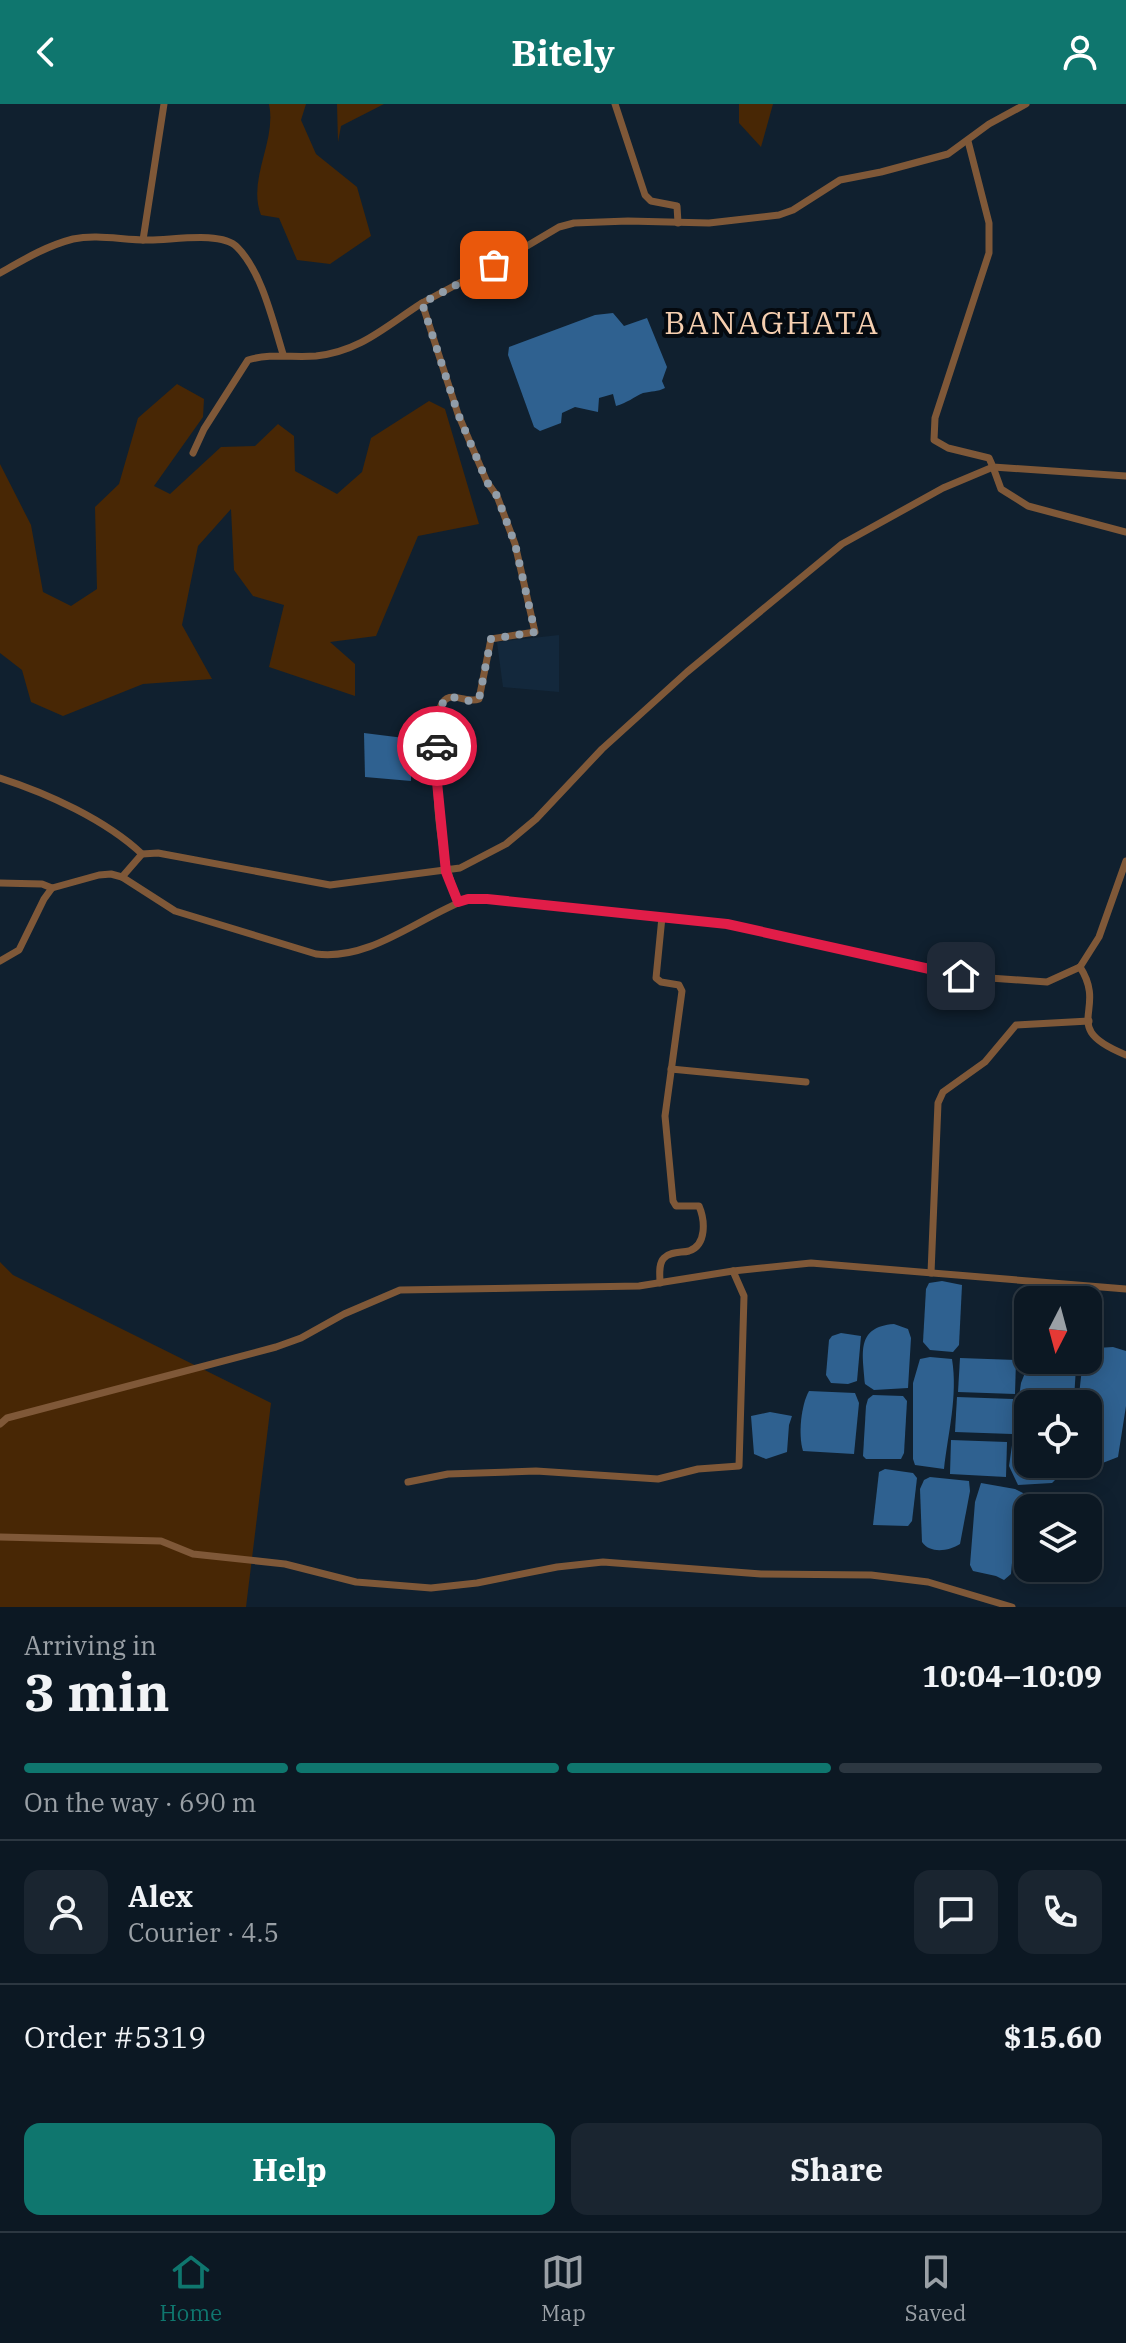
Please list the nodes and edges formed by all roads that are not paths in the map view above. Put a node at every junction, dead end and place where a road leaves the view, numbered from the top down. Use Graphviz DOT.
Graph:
graph roads {
  1 [pos="164,104"];
  2 [pos="615,104"];
  3 [pos="1026,104"];
  4 [pos="968,141"];
  5 [pos="678,223"];
  6 [pos="143,240"];
  7 [pos="0,273"];
  8 [pos="422,303"];
  9 [pos="283,354"];
  10 [pos="193,453"];
  11 [pos="993,467"];
  12 [pos="1126,476"];
  13 [pos="1126,532"];
  14 [pos="0,778"];
  15 [pos="142,854"];
  16 [pos="1126,861"];
  17 [pos="446,872"];
  18 [pos="122,877"];
  19 [pos="0,883"];
  20 [pos="52,888"];
  21 [pos="458,902"];
  22 [pos="662,917"];
  23 [pos="0,961"];
  24 [pos="1080,967"];
  25 [pos="1089,1021"];
  26 [pos="1126,1055"];
  27 [pos="671,1069"];
  28 [pos="806,1082"];
  29 [pos="733,1271"];
  30 [pos="931,1273"];
  31 [pos="660,1283"];
  32 [pos="1126,1289"];
  33 [pos="0,1424"];
  34 [pos="408,1482"];
  35 [pos="0,1537"];
  36 [pos="1012,1607"];
  1 -- 6 [label="street"];
  2 -- 5 [label="street"];
  3 -- 4 [label="street"];
  4 -- 5 [label="street"];
  4 -- 11 [label="street"];
  5 -- 8 [label="street"];
  6 -- 7 [label="street"];
  6 -- 9 [label="street"];
  8 -- 9 [label="street"];
  8 -- 17 [label="street"];
  9 -- 10 [label="street"];
  11 -- 12 [label="street"];
  11 -- 13 [label="street"];
  11 -- 17 [label="street"];
  14 -- 15 [label="street"];
  15 -- 17 [label="street"];
  15 -- 18 [label="street"];
  16 -- 24 [label="street"];
  17 -- 21 [label="street"];
  18 -- 20 [label="street"];
  18 -- 21 [label="street"];
  19 -- 20 [label="street"];
  20 -- 23 [label="street"];
  21 -- 22 [label="street"];
  22 -- 24 [label="street"];
  22 -- 27 [label="street"];
  24 -- 25 [label="street"];
  25 -- 26 [label="street"];
  25 -- 30 [label="street"];
  27 -- 28 [label="street"];
  27 -- 31 [label="street"];
  29 -- 30 [label="street"];
  29 -- 31 [label="street"];
  29 -- 34 [label="street"];
  30 -- 32 [label="street"];
  31 -- 33 [label="street"];
  35 -- 36 [label="street"];
}
